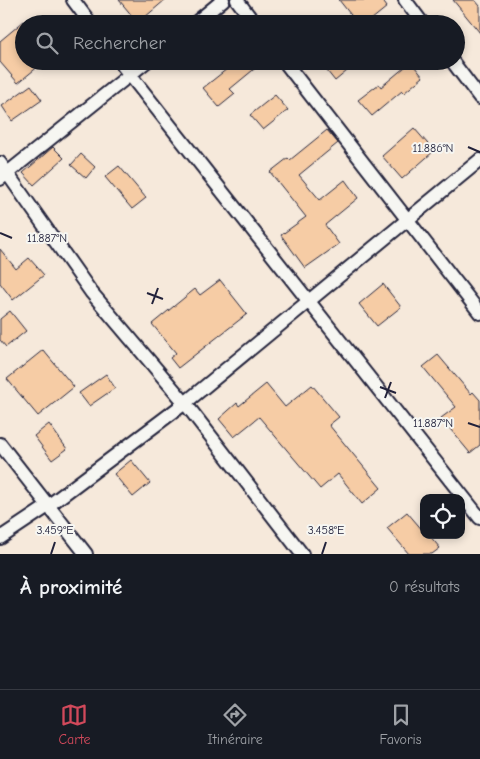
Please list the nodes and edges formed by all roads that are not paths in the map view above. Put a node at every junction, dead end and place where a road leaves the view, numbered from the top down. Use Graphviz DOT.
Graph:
graph roads {
  1 [pos="73,0"];
  2 [pos="224,0"];
  3 [pos="237,0"];
  4 [pos="405,0"];
  5 [pos="84,15"];
  6 [pos="205,15"];
  7 [pos="248,15"];
  8 [pos="416,15"];
  9 [pos="126,70"];
  10 [pos="136,70"];
  11 [pos="291,70"];
  12 [pos="459,70"];
  13 [pos="130,75"];
  14 [pos="480,98"];
  15 [pos="480,160"];
  16 [pos="3,172"];
  17 [pos="406,220"];
  18 [pos="309,300"];
  19 [pos="480,313"];
  20 [pos="185,403"];
  21 [pos="0,444"];
  22 [pos="48,506"];
  23 [pos="480,518"];
  24 [pos="0,538"];
  25 [pos="86,554"];
  26 [pos="302,554"];
  1 -- 5 [label="street"];
  2 -- 6 [label="street"];
  3 -- 7 [label="street"];
  4 -- 8 [label="street"];
  9 -- 13 [label="street"];
  10 -- 13 [label="street"];
  11 -- 17 [label="street"];
  12 -- 14 [label="street"];
  13 -- 16 [label="street"];
  13 -- 18 [label="street"];
  15 -- 17 [label="street"];
  16 -- 20 [label="street"];
  17 -- 18 [label="street"];
  17 -- 19 [label="street"];
  18 -- 20 [label="street"];
  18 -- 23 [label="street"];
  20 -- 22 [label="street"];
  20 -- 26 [label="street"];
  21 -- 22 [label="street"];
  22 -- 24 [label="street"];
  22 -- 25 [label="street"];
}
